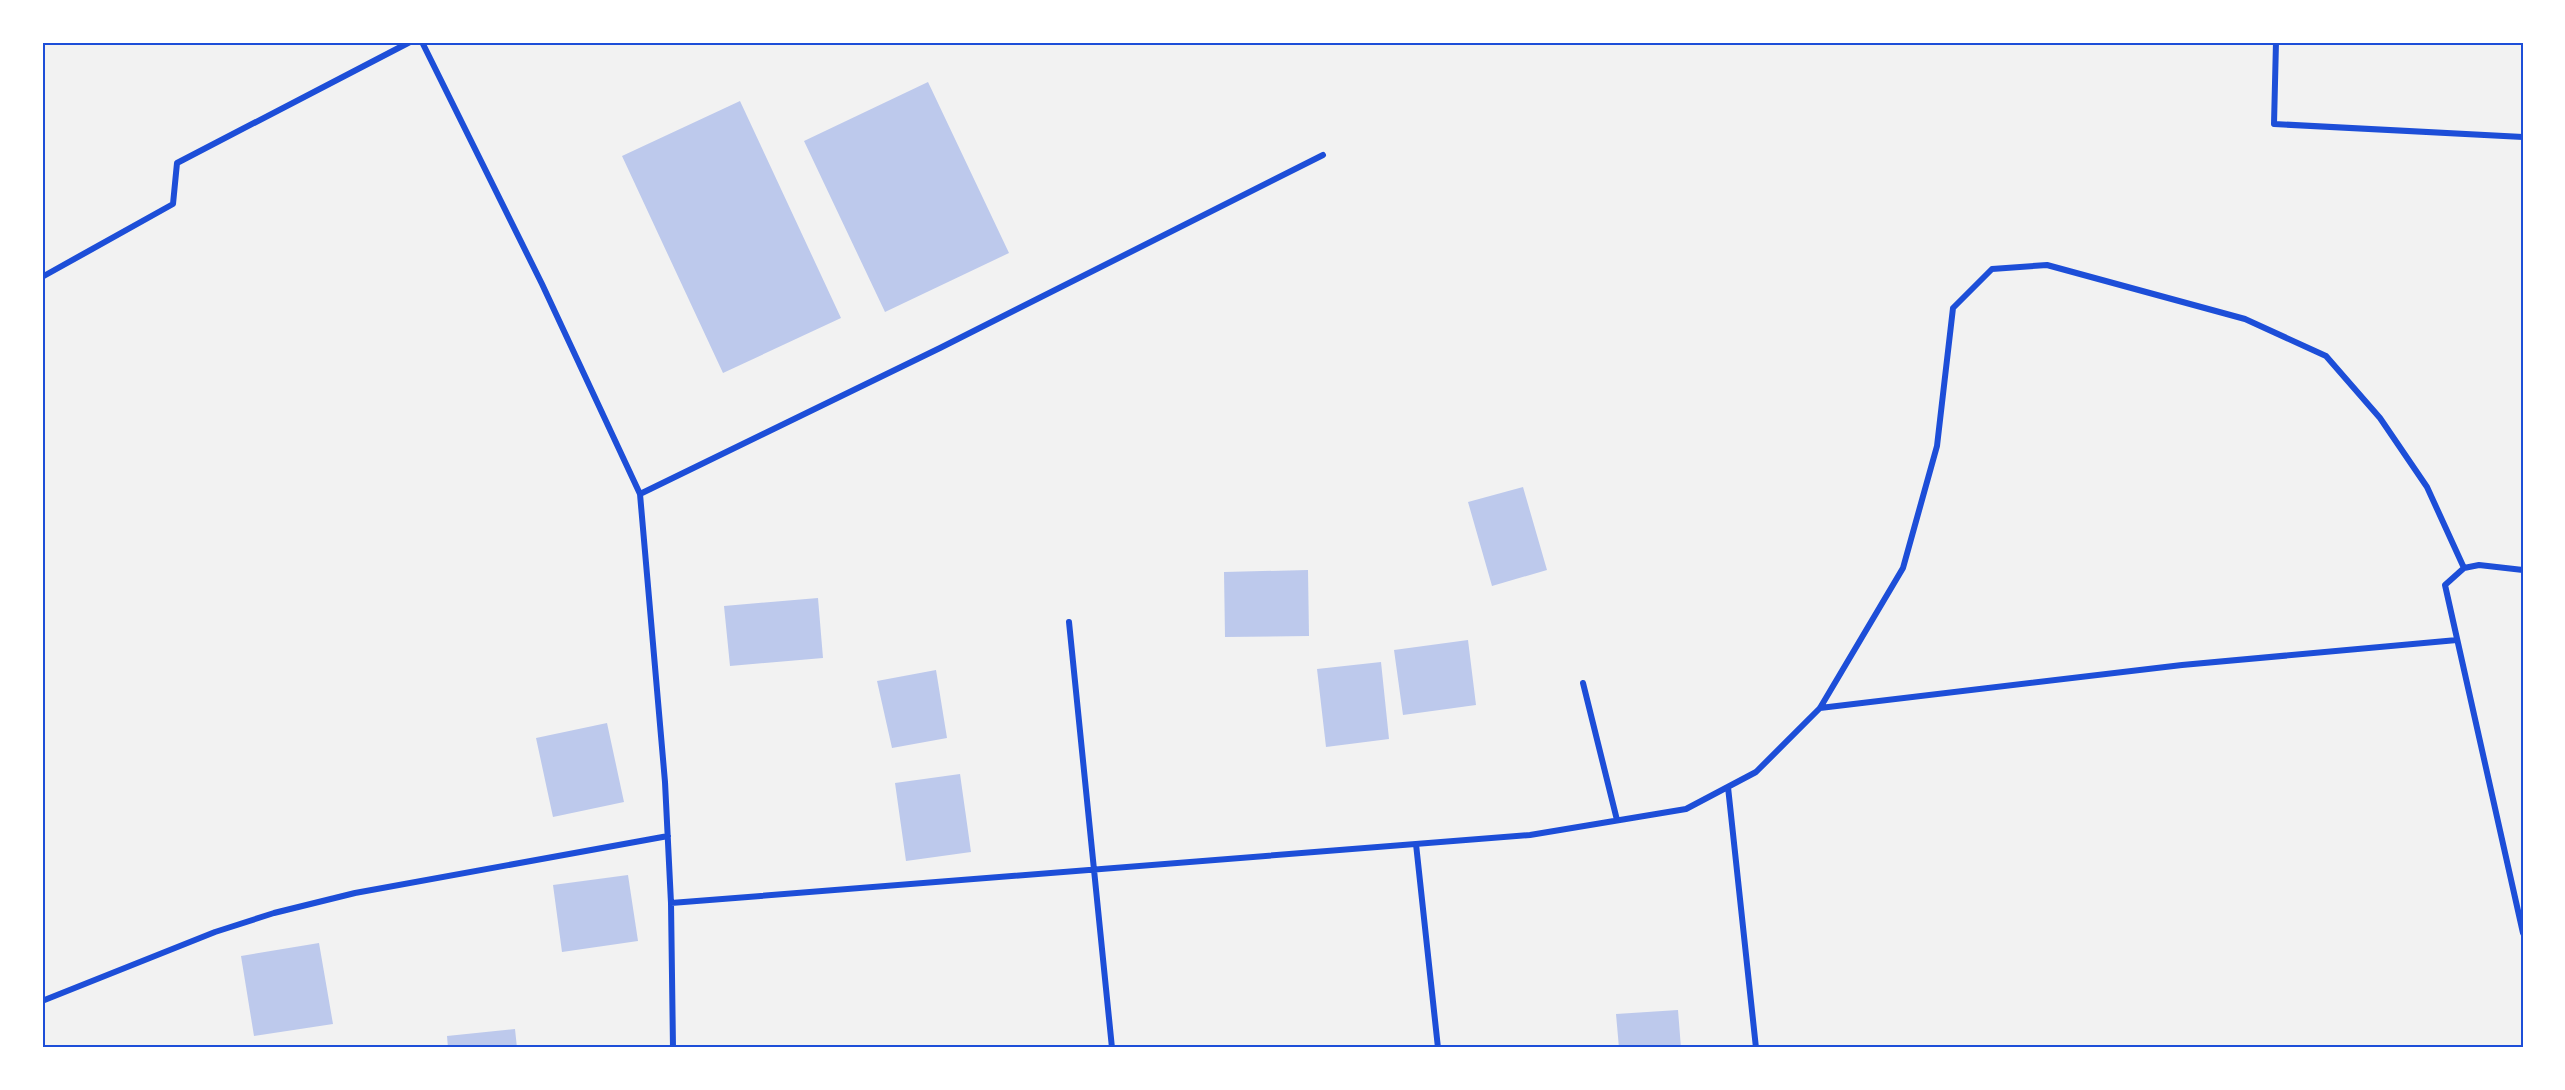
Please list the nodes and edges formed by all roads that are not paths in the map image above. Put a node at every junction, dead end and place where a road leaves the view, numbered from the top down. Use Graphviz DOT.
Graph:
graph roads {
  1 [pos="410,42"];
  2 [pos="422,42"];
  3 [pos="2276,42"];
  4 [pos="2523,137"];
  5 [pos="1323,155"];
  6 [pos="42,277"];
  7 [pos="640,494"];
  8 [pos="2463,568"];
  9 [pos="2523,570"];
  10 [pos="1069,622"];
  11 [pos="2457,640"];
  12 [pos="1583,683"];
  13 [pos="1820,708"];
  14 [pos="1728,787"];
  15 [pos="1617,820"];
  16 [pos="668,836"];
  17 [pos="1416,844"];
  18 [pos="1094,871"];
  19 [pos="671,903"];
  20 [pos="2523,933"];
  21 [pos="42,1000"];
  22 [pos="673,1048"];
  23 [pos="1112,1048"];
  24 [pos="1437,1048"];
  25 [pos="1756,1048"];
  1 -- 6 [label="street"];
  2 -- 7 [label="street"];
  3 -- 4 [label="street"];
  5 -- 7 [label="street"];
  7 -- 16 [label="street"];
  8 -- 9 [label="street"];
  8 -- 11 [label="street"];
  8 -- 13 [label="street"];
  10 -- 18 [label="street"];
  11 -- 13 [label="street"];
  11 -- 20 [label="street"];
  12 -- 15 [label="street"];
  13 -- 14 [label="street"];
  14 -- 15 [label="street"];
  14 -- 25 [label="street"];
  15 -- 17 [label="street"];
  16 -- 19 [label="street"];
  16 -- 21 [label="street"];
  17 -- 18 [label="street"];
  17 -- 24 [label="street"];
  18 -- 19 [label="street"];
  18 -- 23 [label="street"];
  19 -- 22 [label="street"];
}
